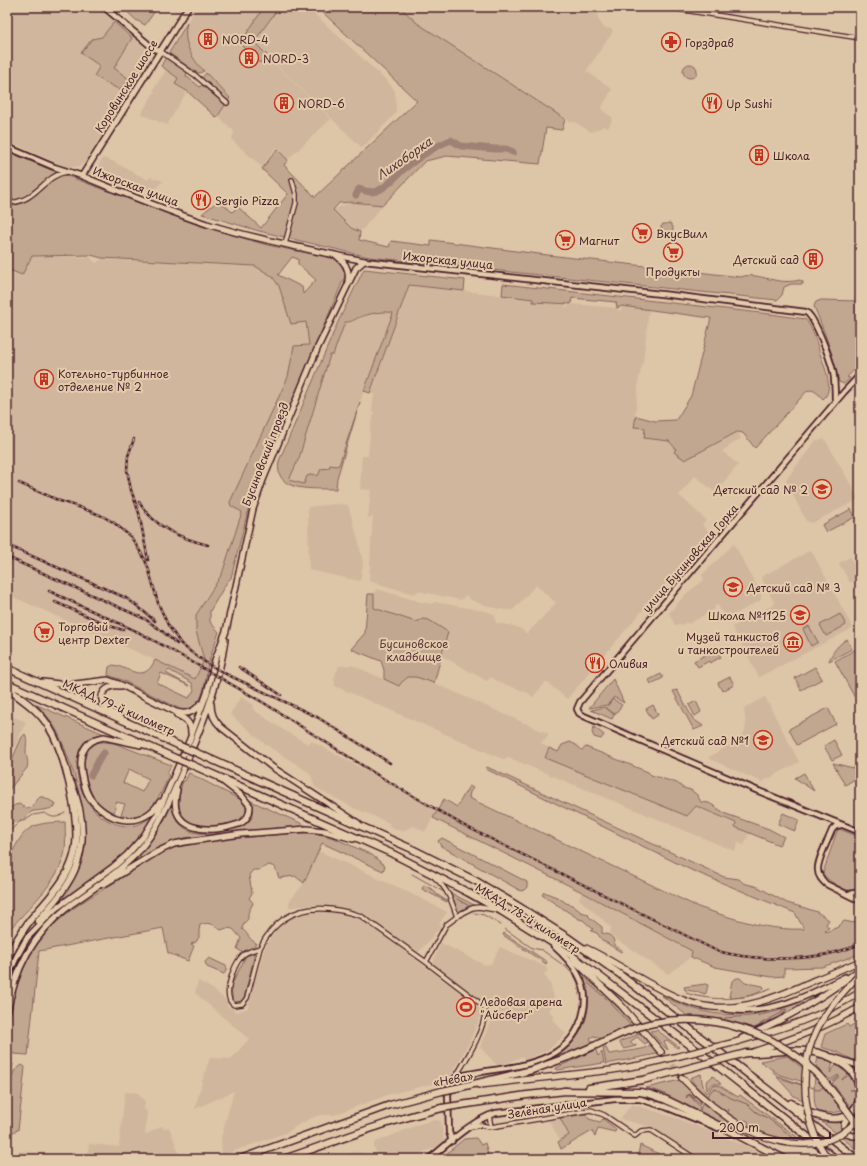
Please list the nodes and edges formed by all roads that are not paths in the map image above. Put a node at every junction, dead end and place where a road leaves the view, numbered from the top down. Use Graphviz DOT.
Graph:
graph roads {
  1 [pos="104,7"];
  2 [pos="188,7"];
  3 [pos="665,7"];
  4 [pos="860,38"];
  5 [pos="160,51"];
  6 [pos="226,103"];
  7 [pos="7,147"];
  8 [pos="68,172"];
  9 [pos="82,176"];
  10 [pos="292,180"];
  11 [pos="7,203"];
  12 [pos="285,244"];
  13 [pos="334,254"];
  14 [pos="364,261"];
  15 [pos="344,292"];
  16 [pos="860,375"];
  17 [pos="835,402"];
  18 [pos="226,631"];
  19 [pos="7,668"];
  20 [pos="36,681"];
  21 [pos="7,683"];
  22 [pos="7,688"];
  23 [pos="207,692"];
  24 [pos="211,700"];
  25 [pos="123,720"];
  26 [pos="190,739"];
  27 [pos="153,748"];
  28 [pos="223,764"];
  29 [pos="65,769"];
  30 [pos="216,776"];
  31 [pos="180,779"];
  32 [pos="165,794"];
  33 [pos="824,818"];
  34 [pos="842,825"];
  35 [pos="368,828"];
  36 [pos="832,830"];
  37 [pos="860,832"];
  38 [pos="365,842"];
  39 [pos="427,871"];
  40 [pos="860,892"];
  41 [pos="845,893"];
  42 [pos="86,894"];
  43 [pos="860,901"];
  44 [pos="501,911"];
  45 [pos="457,918"];
  46 [pos="545,938"];
  47 [pos="26,939"];
  48 [pos="577,944"];
  49 [pos="260,948"];
  50 [pos="567,952"];
  51 [pos="7,958"];
  52 [pos="860,961"];
  53 [pos="426,962"];
  54 [pos="860,969"];
  55 [pos="860,974"];
  56 [pos="7,978"];
  57 [pos="860,992"];
  58 [pos="860,1006"];
  59 [pos="723,1008"];
  60 [pos="7,1014"];
  61 [pos="732,1042"];
  62 [pos="661,1052"];
  63 [pos="746,1053"];
  64 [pos="824,1054"];
  65 [pos="860,1066"];
  66 [pos="455,1078"];
  67 [pos="682,1078"];
  68 [pos="461,1088"];
  69 [pos="769,1090"];
  70 [pos="860,1090"];
  71 [pos="563,1092"];
  72 [pos="860,1097"];
  73 [pos="489,1115"];
  74 [pos="849,1115"];
  75 [pos="860,1117"];
  76 [pos="470,1127"];
  77 [pos="491,1127"];
  78 [pos="860,1128"];
  79 [pos="860,1134"];
  80 [pos="452,1141"];
  81 [pos="747,1141"];
  82 [pos="309,1150"];
  83 [pos="240,1159"];
  84 [pos="284,1159"];
  85 [pos="292,1159"];
  86 [pos="429,1159"];
  87 [pos="696,1159"];
  88 [pos="785,1159"];
  89 [pos="828,1159"];
  90 [pos="836,1159"];
  91 [pos="857,1159"];
  1 -- 5 [label="street"];
  2 -- 5 [label="main road, Коровинское шоссе"];
  3 -- 4 [label="street"];
  5 -- 6 [label="street"];
  5 -- 9 [label="main road, Коровинское шоссе"];
  7 -- 8 [label="street, Ижорская улица"];
  8 -- 9 [label="street, Ижорская улица"];
  8 -- 11 [label="street"];
  9 -- 12 [label="main road, Ижорская улица"];
  10 -- 12 [label="street"];
  12 -- 13 [label="main road, Ижорская улица"];
  13 -- 14 [label="main road, Ижорская улица"];
  13 -- 15 [label="main road"];
  14 -- 15 [label="main road"];
  14 -- 17 [label="street, Ижорская улица"];
  15 -- 18 [label="main road, Бусиновский проезд"];
  16 -- 17 [label="street, улица Бусиновская Горка"];
  17 -- 33 [label="street, улица Бусиновская Горка"];
  18 -- 23 [label="main road"];
  18 -- 24 [label="main road"];
  19 -- 20 [label="highway, МКАД, 79-й километр"];
  20 -- 23 [label="main road"];
  20 -- 25 [label="highway, МКАД, 79-й километр"];
  21 -- 27 [label="highway"];
  22 -- 29 [label="highway"];
  23 -- 26 [label="main road"];
  24 -- 31 [label="main road"];
  24 -- 35 [label="main road"];
  25 -- 26 [label="main road"];
  25 -- 28 [label="highway, МКАД, 79-й километр, bridge"];
  26 -- 32 [label="main road"];
  27 -- 30 [label="highway, bridge"];
  27 -- 32 [label="main road"];
  28 -- 35 [label="highway, МКАД, 78-й километр"];
  29 -- 47 [label="main road"];
  29 -- 51 [label="highway"];
  30 -- 31 [label="main road"];
  30 -- 38 [label="highway, МКАД, 78-й километр"];
  31 -- 42 [label="main road"];
  32 -- 47 [label="main road"];
  33 -- 34 [label="street"];
  33 -- 36 [label="street"];
  34 -- 36 [label="street"];
  34 -- 37 [label="street"];
  35 -- 48 [label="highway, МКАД, 78-й километр"];
  36 -- 41 [label="street"];
  38 -- 39 [label="highway, МКАД, 78-й километр"];
  38 -- 42 [label="main road"];
  39 -- 44 [label="highway, МКАД, 78-й километр"];
  39 -- 45 [label="street"];
  40 -- 41 [label="street"];
  41 -- 43 [label="street"];
  42 -- 60 [label="main road"];
  44 -- 45 [label="street"];
  44 -- 46 [label="highway, МКАД, 78-й километр"];
  45 -- 53 [label="street"];
  46 -- 50 [label="highway, МКАД, 78-й километр"];
  46 -- 66 [label="street"];
  47 -- 56 [label="main road"];
  48 -- 59 [label="main road"];
  48 -- 69 [label="highway, МКАД, 78-й километр"];
  49 -- 49 [label="street"];
  49 -- 53 [label="street"];
  50 -- 62 [label="main road"];
  50 -- 90 [label="highway, МКАД, 78-й километр"];
  52 -- 59 [label="main road"];
  53 -- 66 [label="street"];
  54 -- 59 [label="main road"];
  54 -- 61 [label="main road"];
  55 -- 89 [label="main road, bridge"];
  57 -- 61 [label="main road, «Нева»"];
  58 -- 63 [label="main road"];
  61 -- 68 [label="main road, «Нева», bridge"];
  63 -- 64 [label="highway"];
  63 -- 71 [label="highway, bridge"];
  64 -- 65 [label="main road"];
  64 -- 70 [label="highway"];
  66 -- 80 [label="street"];
  67 -- 75 [label="main road, bridge"];
  68 -- 78 [label="highway, bridge"];
  68 -- 83 [label="highway, «Нева», bridge"];
  69 -- 74 [label="highway"];
  69 -- 91 [label="highway"];
  71 -- 81 [label="highway"];
  71 -- 82 [label="highway, bridge"];
  72 -- 74 [label="highway"];
  73 -- 76 [label="street"];
  73 -- 77 [label="street"];
  73 -- 81 [label="street"];
  74 -- 79 [label="main road"];
  76 -- 77 [label="street"];
  76 -- 80 [label="street"];
  77 -- 87 [label="street, Зелёная улица"];
  80 -- 86 [label="street"];
  81 -- 88 [label="highway"];
  82 -- 84 [label="highway"];
  82 -- 85 [label="street"];
}
